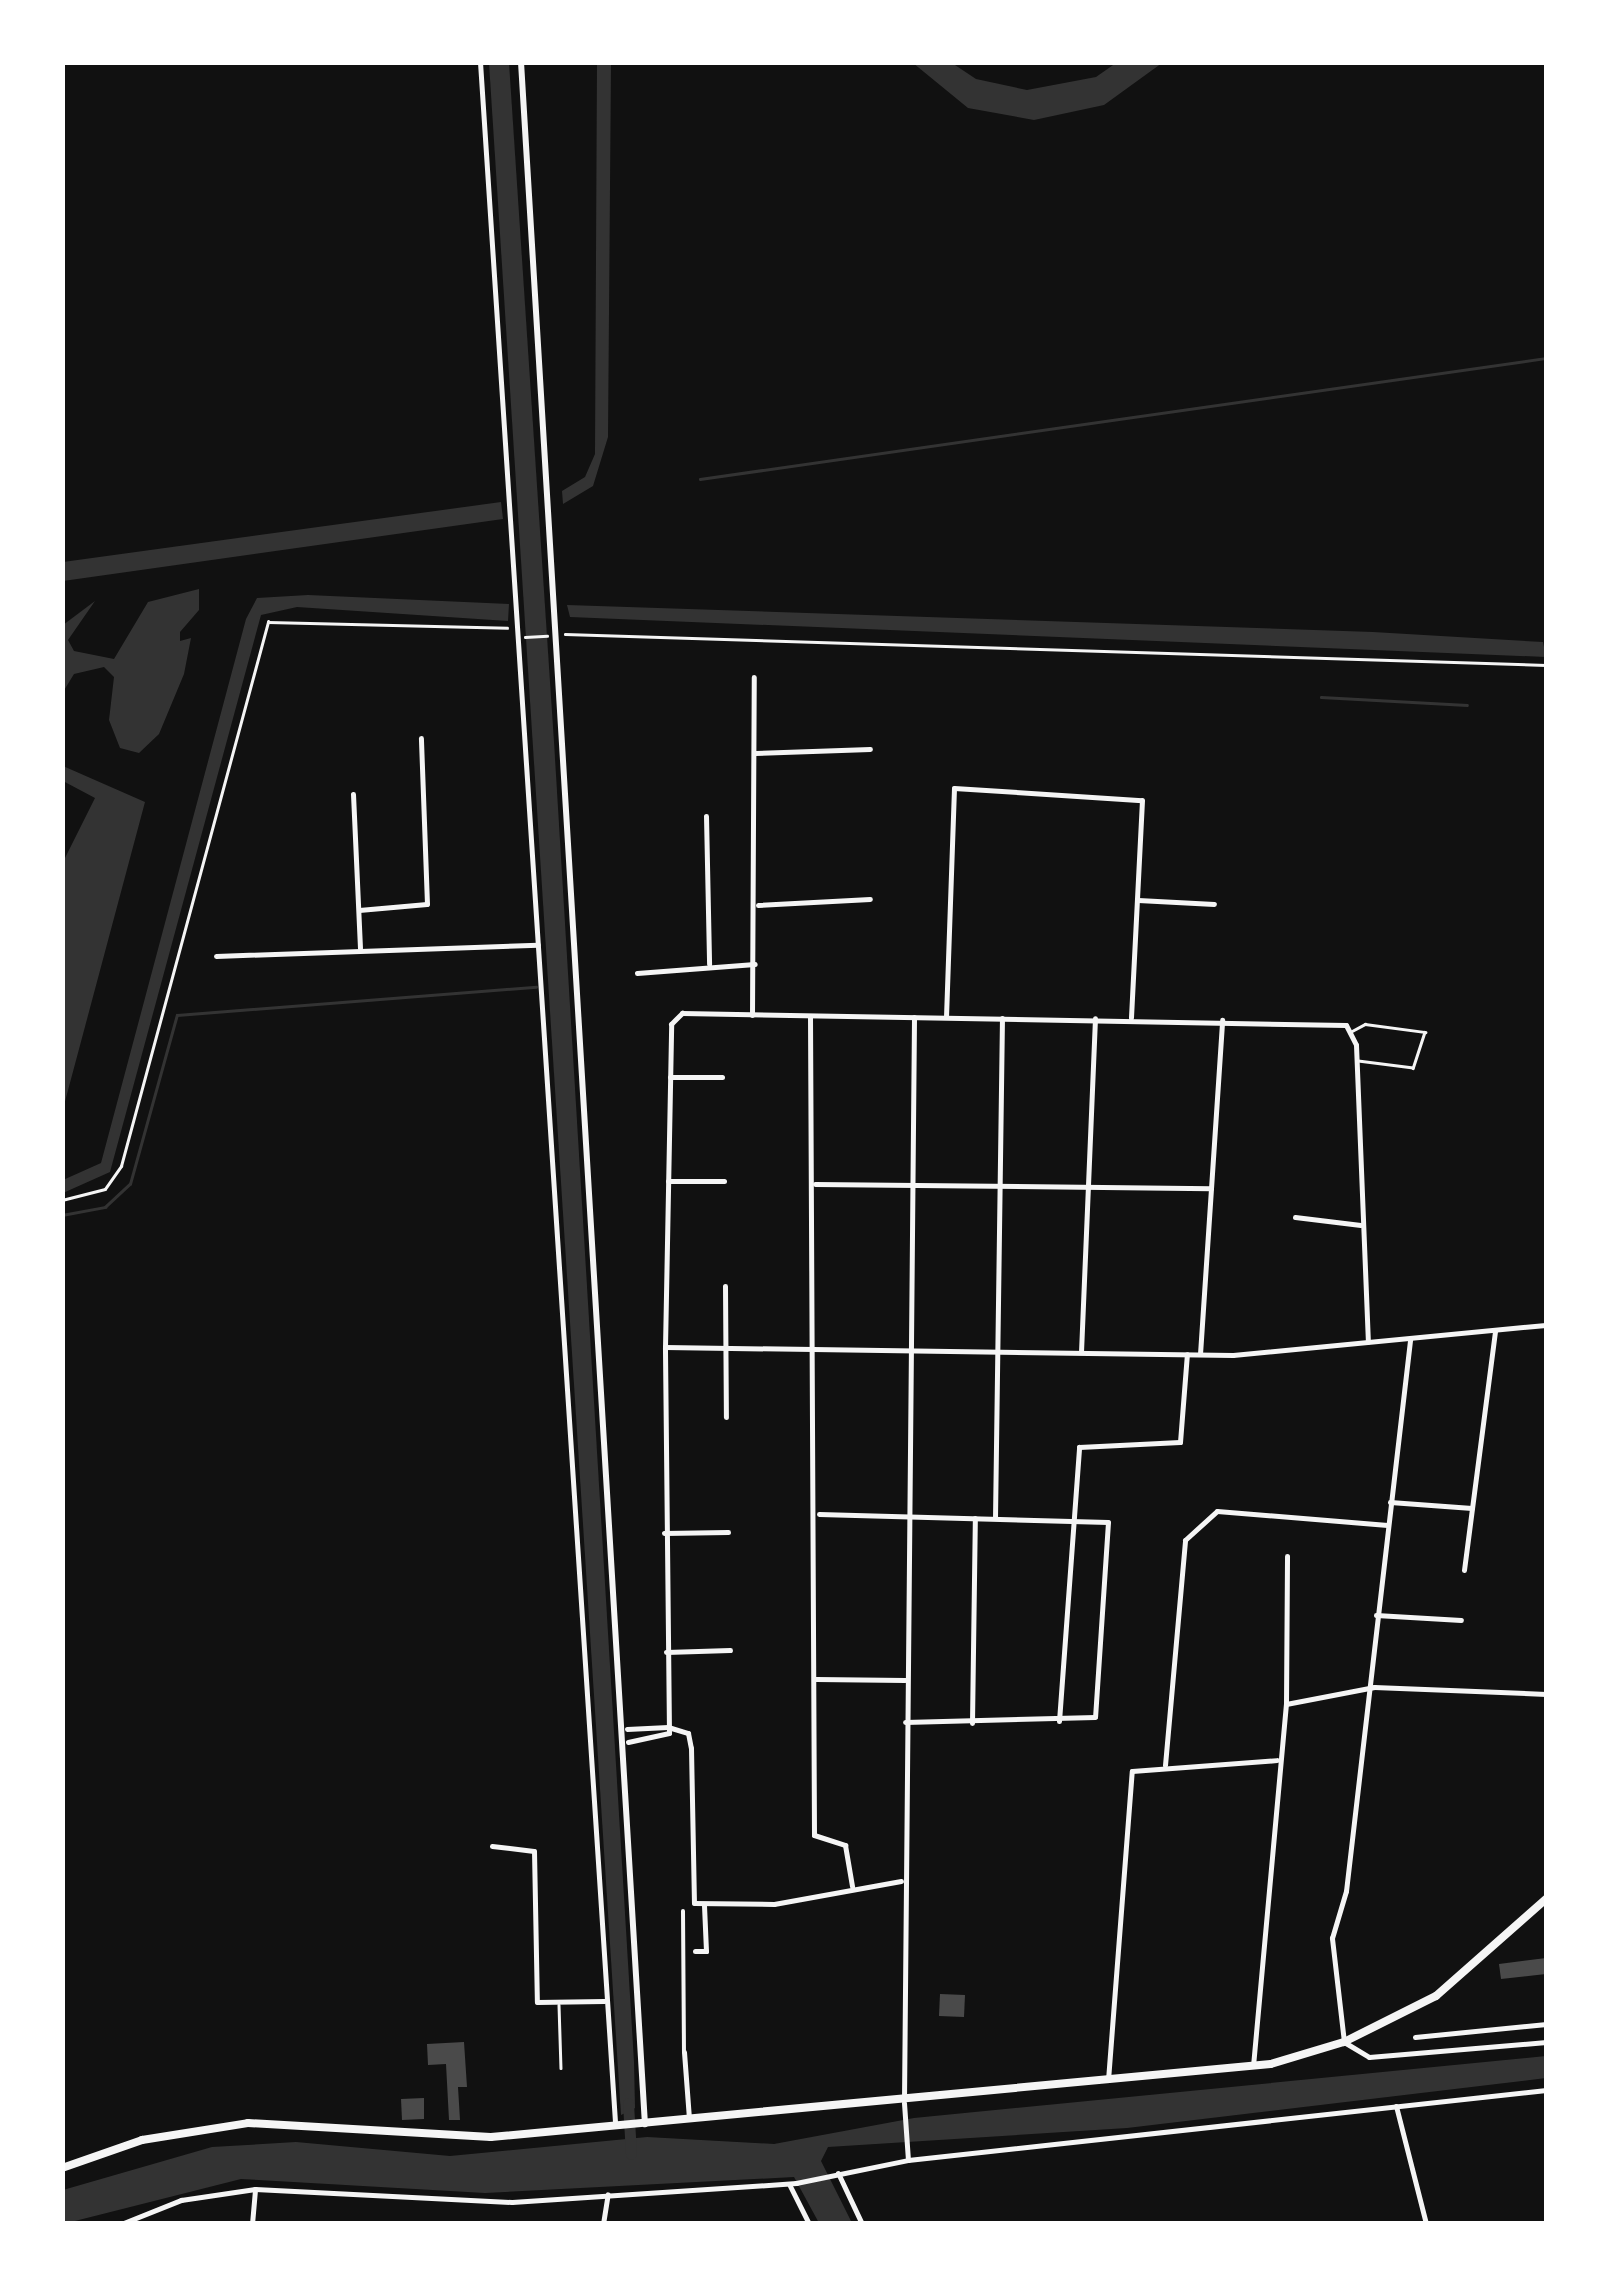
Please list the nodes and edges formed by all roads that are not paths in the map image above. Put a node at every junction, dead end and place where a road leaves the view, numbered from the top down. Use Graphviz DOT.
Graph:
graph roads {
  1 [pos="480,62"];
  2 [pos="521,62"];
  3 [pos="754,676"];
  4 [pos="421,738"];
  5 [pos="870,749"];
  6 [pos="755,753"];
  7 [pos="353,794"];
  8 [pos="706,816"];
  9 [pos="870,899"];
  10 [pos="1138,900"];
  11 [pos="1214,904"];
  12 [pos="758,905"];
  13 [pos="359,910"];
  14 [pos="538,945"];
  15 [pos="360,948"];
  16 [pos="216,956"];
  17 [pos="709,964"];
  18 [pos="755,964"];
  19 [pos="637,973"];
  20 [pos="752,1015"];
  21 [pos="810,1016"];
  22 [pos="914,1017"];
  23 [pos="946,1018"];
  24 [pos="1002,1018"];
  25 [pos="1095,1018"];
  26 [pos="1131,1018"];
  27 [pos="1222,1020"];
  28 [pos="1352,1031"];
  29 [pos="1356,1062"];
  30 [pos="670,1077"];
  31 [pos="722,1077"];
  32 [pos="668,1182"];
  33 [pos="724,1182"];
  34 [pos="815,1184"];
  35 [pos="912,1185"];
  36 [pos="1000,1186"];
  37 [pos="1089,1187"];
  38 [pos="1210,1188"];
  39 [pos="1295,1218"];
  40 [pos="1362,1226"];
  41 [pos="725,1286"];
  42 [pos="1546,1325"];
  43 [pos="1495,1331"];
  44 [pos="1410,1340"];
  45 [pos="1368,1342"];
  46 [pos="665,1347"];
  47 [pos="725,1348"];
  48 [pos="909,1349"];
  49 [pos="817,1350"];
  50 [pos="997,1350"];
  51 [pos="1081,1352"];
  52 [pos="1187,1354"];
  53 [pos="1200,1354"];
  54 [pos="726,1418"];
  55 [pos="1390,1502"];
  56 [pos="1472,1508"];
  57 [pos="819,1514"];
  58 [pos="906,1516"];
  59 [pos="974,1518"];
  60 [pos="995,1518"];
  61 [pos="1074,1519"];
  62 [pos="1387,1524"];
  63 [pos="728,1532"];
  64 [pos="664,1533"];
  65 [pos="1287,1556"];
  66 [pos="1464,1570"];
  67 [pos="1376,1615"];
  68 [pos="1461,1620"];
  69 [pos="730,1650"];
  70 [pos="666,1652"];
  71 [pos="816,1679"];
  72 [pos="905,1680"];
  73 [pos="1366,1688"];
  74 [pos="1546,1694"];
  75 [pos="1286,1704"];
  76 [pos="1059,1721"];
  77 [pos="904,1722"];
  78 [pos="972,1723"];
  79 [pos="668,1727"];
  80 [pos="628,1729"];
  81 [pos="628,1742"];
  82 [pos="1277,1760"];
  83 [pos="1165,1765"];
  84 [pos="492,1846"];
  85 [pos="901,1882"];
  86 [pos="852,1886"];
  87 [pos="1546,1899"];
  88 [pos="704,1905"];
  89 [pos="682,1911"];
  90 [pos="675,1944"];
  91 [pos="683,1947"];
  92 [pos="695,1950"];
  93 [pos="604,2001"];
  94 [pos="559,2002"];
  95 [pos="1546,2024"];
  96 [pos="1493,2030"];
  97 [pos="680,2036"];
  98 [pos="1436,2036"];
  99 [pos="670,2038"];
  100 [pos="1416,2038"];
  101 [pos="1344,2042"];
  102 [pos="1546,2042"];
  103 [pos="1495,2047"];
  104 [pos="684,2052"];
  105 [pos="1438,2053"];
  106 [pos="1252,2066"];
  107 [pos="561,2068"];
  108 [pos="1108,2080"];
  109 [pos="1546,2090"];
  110 [pos="904,2103"];
  111 [pos="1396,2106"];
  112 [pos="689,2119"];
  113 [pos="642,2125"];
  114 [pos="616,2127"];
  115 [pos="908,2160"];
  116 [pos="62,2168"];
  117 [pos="838,2173"];
  118 [pos="792,2184"];
  119 [pos="255,2189"];
  120 [pos="608,2194"];
  121 [pos="145,2212"];
  122 [pos="121,2224"];
  123 [pos="148,2224"];
  124 [pos="252,2224"];
  125 [pos="603,2224"];
  126 [pos="809,2224"];
  127 [pos="862,2224"];
  128 [pos="1426,2224"];
  1 -- 14 [label="street"];
  2 -- 80 [label="main road"];
  3 -- 6 [label="street"];
  4 -- 13 [label="street"];
  5 -- 6 [label="street"];
  6 -- 12 [label="street"];
  7 -- 13 [label="street"];
  8 -- 17 [label="street"];
  9 -- 12 [label="street"];
  10 -- 11 [label="street"];
  10 -- 23 [label="street"];
  10 -- 26 [label="street"];
  12 -- 18 [label="street"];
  13 -- 15 [label="street"];
  14 -- 15 [label="street"];
  14 -- 93 [label="street"];
  15 -- 16 [label="street"];
  17 -- 18 [label="street"];
  17 -- 19 [label="street"];
  18 -- 20 [label="street"];
  20 -- 21 [label="street"];
  20 -- 30 [label="street"];
  21 -- 22 [label="street"];
  21 -- 34 [label="street"];
  22 -- 23 [label="street"];
  22 -- 35 [label="street"];
  23 -- 24 [label="street"];
  24 -- 25 [label="street"];
  24 -- 36 [label="street"];
  25 -- 26 [label="street"];
  25 -- 37 [label="street"];
  26 -- 27 [label="street"];
  27 -- 28 [label="street"];
  27 -- 38 [label="street"];
  28 -- 29 [label="street"];
  28 -- 29 [label="lane"];
  29 -- 40 [label="street"];
  30 -- 31 [label="street"];
  30 -- 32 [label="street"];
  32 -- 33 [label="street"];
  32 -- 46 [label="street"];
  34 -- 35 [label="street"];
  34 -- 49 [label="street"];
  35 -- 36 [label="street"];
  35 -- 48 [label="street"];
  36 -- 37 [label="street"];
  36 -- 50 [label="street"];
  37 -- 38 [label="street"];
  37 -- 51 [label="street"];
  38 -- 53 [label="street"];
  39 -- 40 [label="street"];
  40 -- 45 [label="street"];
  41 -- 47 [label="street"];
  42 -- 43 [label="street"];
  43 -- 44 [label="street"];
  43 -- 56 [label="street"];
  44 -- 45 [label="street"];
  44 -- 55 [label="street"];
  45 -- 53 [label="street"];
  46 -- 47 [label="street"];
  46 -- 64 [label="street"];
  47 -- 49 [label="street"];
  47 -- 54 [label="street"];
  48 -- 49 [label="street"];
  48 -- 50 [label="street"];
  48 -- 58 [label="street"];
  49 -- 57 [label="street"];
  50 -- 51 [label="street"];
  50 -- 60 [label="street"];
  51 -- 52 [label="street"];
  52 -- 53 [label="street"];
  52 -- 61 [label="street"];
  55 -- 56 [label="street"];
  55 -- 62 [label="street"];
  56 -- 66 [label="street"];
  57 -- 58 [label="street"];
  57 -- 71 [label="street"];
  58 -- 59 [label="street"];
  58 -- 72 [label="street"];
  59 -- 60 [label="street"];
  59 -- 78 [label="street"];
  60 -- 61 [label="street"];
  61 -- 76 [label="street"];
  61 -- 76 [label="street"];
  62 -- 67 [label="street"];
  62 -- 83 [label="street"];
  63 -- 64 [label="street"];
  64 -- 70 [label="street"];
  65 -- 75 [label="street"];
  67 -- 68 [label="street"];
  67 -- 73 [label="street"];
  69 -- 70 [label="street"];
  70 -- 79 [label="street"];
  71 -- 72 [label="street"];
  71 -- 86 [label="street"];
  72 -- 77 [label="street"];
  73 -- 74 [label="street"];
  73 -- 75 [label="street"];
  73 -- 101 [label="street"];
  75 -- 82 [label="street"];
  76 -- 78 [label="street"];
  77 -- 78 [label="street"];
  77 -- 85 [label="street"];
  79 -- 80 [label="street"];
  79 -- 81 [label="street"];
  79 -- 88 [label="street"];
  80 -- 81 [label="main road"];
  81 -- 113 [label="main road"];
  82 -- 83 [label="street"];
  82 -- 106 [label="street"];
  83 -- 108 [label="street"];
  84 -- 94 [label="street"];
  85 -- 86 [label="street"];
  85 -- 110 [label="street"];
  86 -- 88 [label="street"];
  87 -- 101 [label="main road"];
  88 -- 92 [label="street"];
  89 -- 91 [label="street"];
  90 -- 91 [label="street"];
  91 -- 92 [label="street"];
  91 -- 97 [label="street"];
  93 -- 94 [label="street"];
  93 -- 114 [label="street"];
  94 -- 107 [label="lane"];
  95 -- 96 [label="street"];
  96 -- 98 [label="street"];
  96 -- 103 [label="street"];
  97 -- 99 [label="street"];
  97 -- 104 [label="street"];
  98 -- 100 [label="street"];
  98 -- 105 [label="street"];
  101 -- 105 [label="street"];
  101 -- 106 [label="main road"];
  102 -- 103 [label="street"];
  103 -- 105 [label="street"];
  104 -- 112 [label="street"];
  106 -- 108 [label="main road"];
  108 -- 110 [label="main road"];
  109 -- 111 [label="street"];
  110 -- 112 [label="main road"];
  110 -- 115 [label="street"];
  111 -- 115 [label="street"];
  111 -- 128 [label="street"];
  112 -- 113 [label="main road"];
  113 -- 114 [label="main road"];
  114 -- 116 [label="main road"];
  115 -- 117 [label="street"];
  117 -- 118 [label="street"];
  117 -- 127 [label="street"];
  118 -- 120 [label="street"];
  118 -- 126 [label="street"];
  119 -- 120 [label="street"];
  119 -- 121 [label="street"];
  119 -- 124 [label="street"];
  120 -- 125 [label="street"];
  121 -- 122 [label="street"];
  121 -- 123 [label="street"];
}
